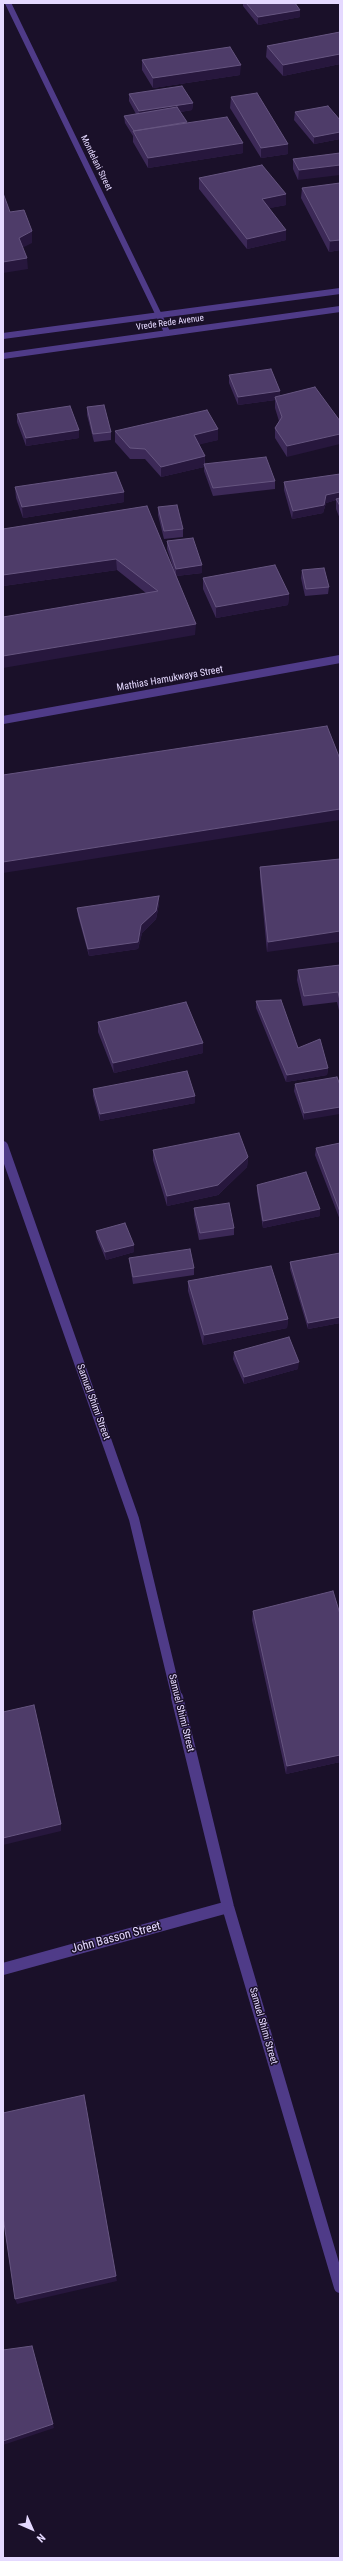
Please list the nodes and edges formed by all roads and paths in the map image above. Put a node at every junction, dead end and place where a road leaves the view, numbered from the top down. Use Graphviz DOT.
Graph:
graph roads {
  1 [pos="8,3"];
  2 [pos="340,291"];
  3 [pos="340,309"];
  4 [pos="159,314"];
  5 [pos="167,332"];
  6 [pos="3,336"];
  7 [pos="3,356"];
  8 [pos="340,659"];
  9 [pos="3,720"];
  10 [pos="3,1146"];
  11 [pos="8,1181"];
  12 [pos="228,1907"];
  13 [pos="3,1969"];
  14 [pos="340,2287"];
  1 -- 4 [label="street, Mondelani Street"];
  2 -- 4 [label="street, Vrede Rede Avenue"];
  3 -- 5 [label="street, Vrede Rede Avenue"];
  4 -- 5 [label="street, Mondelani Street"];
  4 -- 6 [label="street, Vrede Rede Avenue"];
  5 -- 7 [label="street, Vrede Rede Avenue"];
  8 -- 9 [label="street, Mathias Hamukwaya Street"];
  10 -- 11 [label="street, Samuel Shimi Street"];
  11 -- 12 [label="street, Samuel Shimi Street"];
  12 -- 13 [label="street, John Basson Street"];
  12 -- 14 [label="street, Samuel Shimi Street"];
}
